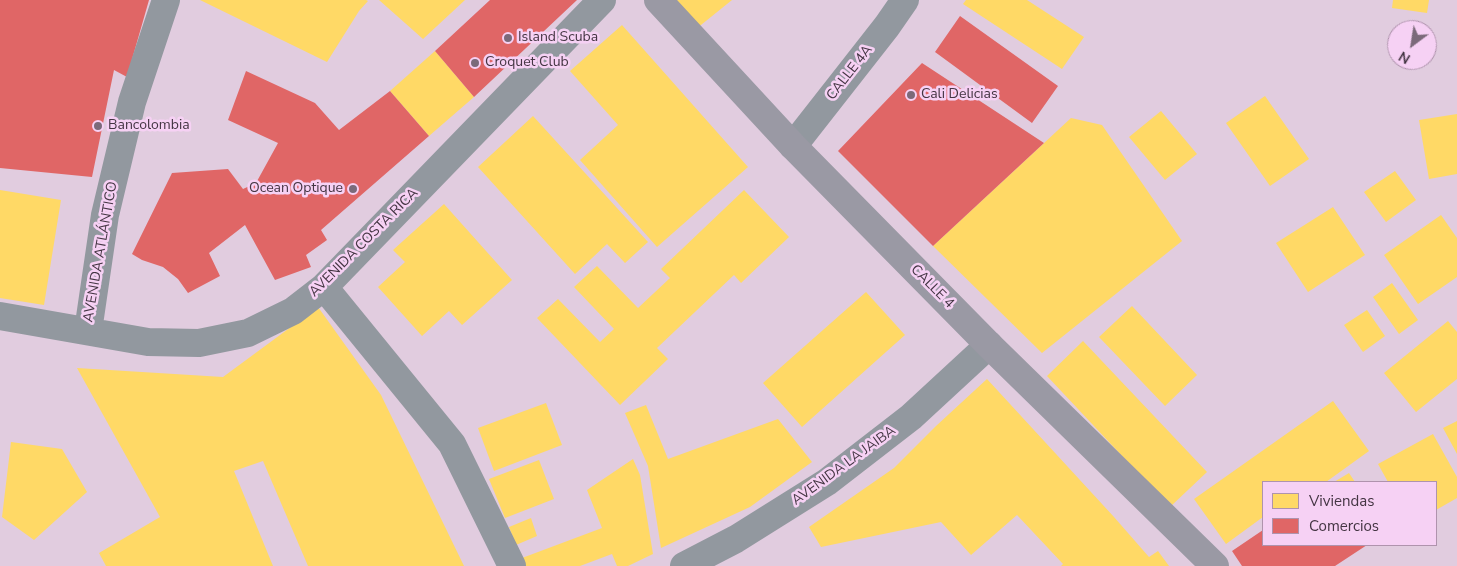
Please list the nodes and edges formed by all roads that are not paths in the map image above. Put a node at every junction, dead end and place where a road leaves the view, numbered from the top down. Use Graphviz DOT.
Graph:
graph roads {
  1 [pos="166,0"];
  2 [pos="602,0"];
  3 [pos="658,0"];
  4 [pos="905,0"];
  5 [pos="793,146"];
  6 [pos="324,287"];
  7 [pos="0,316"];
  8 [pos="88,331"];
  9 [pos="989,345"];
  10 [pos="512,566"];
  11 [pos="684,566"];
  12 [pos="1215,566"];
  1 -- 8 [label="street, AVENIDA ATLÁNTICO"];
  2 -- 6 [label="street, AVENIDA COSTA RICA"];
  3 -- 5 [label="main road, CALLE 4"];
  4 -- 5 [label="street, CALLE 4A"];
  5 -- 9 [label="main road, CALLE 4"];
  6 -- 8 [label="street, AVENIDA COSTA RICA"];
  6 -- 10 [label="street"];
  7 -- 8 [label="street, AVENIDA COSTA RICA"];
  9 -- 11 [label="street, AVENIDA LA JAIBA"];
  9 -- 12 [label="main road, CALLE 4"];
}
